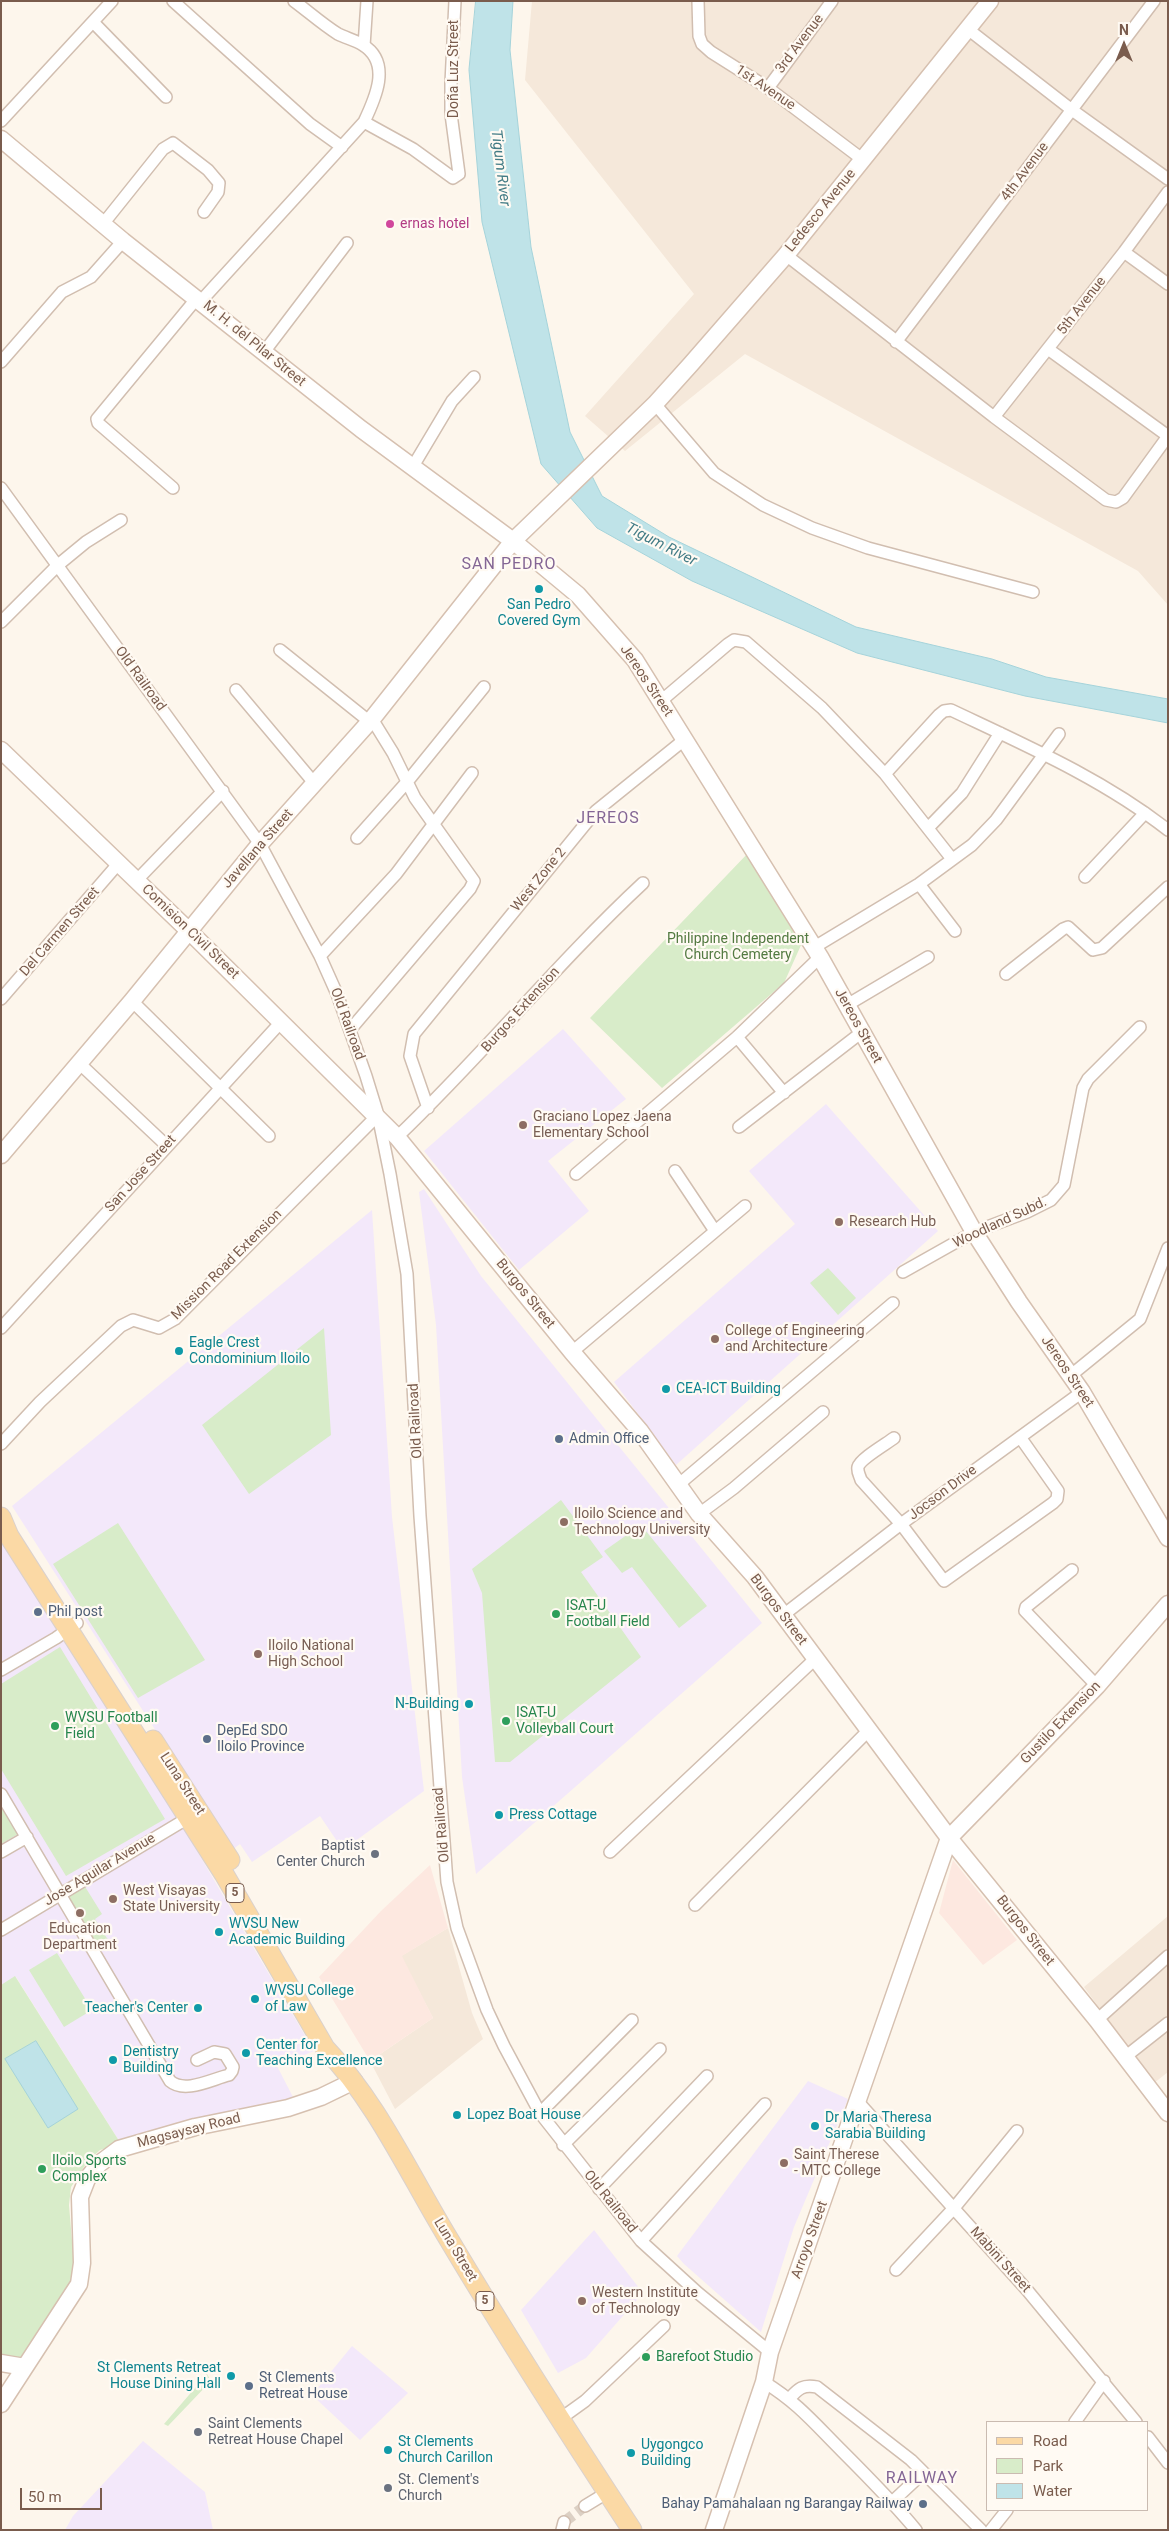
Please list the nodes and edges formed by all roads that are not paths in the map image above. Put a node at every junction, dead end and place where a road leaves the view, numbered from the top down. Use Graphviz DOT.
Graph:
graph roads {
  1 [pos="112,1"];
  2 [pos="173,1"];
  3 [pos="294,1"];
  4 [pos="368,1"];
  5 [pos="455,1"];
  6 [pos="698,1"];
  7 [pos="832,1"];
  8 [pos="990,1"];
  9 [pos="1154,1"];
  10 [pos="93,22"];
  11 [pos="968,30"];
  12 [pos="364,46"];
  13 [pos="768,88"];
  14 [pos="166,97"];
  15 [pos="1072,110"];
  16 [pos="1,121"];
  17 [pos="364,122"];
  18 [pos="1,140"];
  19 [pos="342,147"];
  20 [pos="862,159"];
  21 [pos="1168,179"];
  22 [pos="1168,192"];
  23 [pos="204,212"];
  24 [pos="103,224"];
  25 [pos="124,241"];
  26 [pos="347,243"];
  27 [pos="1124,252"];
  28 [pos="786,255"];
  29 [pos="1168,284"];
  30 [pos="199,300"];
  31 [pos="896,342"];
  32 [pos="1048,349"];
  33 [pos="264,352"];
  34 [pos="1,362"];
  35 [pos="474,377"];
  36 [pos="649,409"];
  37 [pos="994,417"];
  38 [pos="1168,436"];
  39 [pos="412,468"];
  40 [pos="1,488"];
  41 [pos="173,488"];
  42 [pos="539,514"];
  43 [pos="121,520"];
  44 [pos="513,541"];
  45 [pos="58,565"];
  46 [pos="1033,592"];
  47 [pos="1,622"];
  48 [pos="280,650"];
  49 [pos="484,687"];
  50 [pos="236,690"];
  51 [pos="661,701"];
  52 [pos="371,720"];
  53 [pos="1000,733"];
  54 [pos="1058,734"];
  55 [pos="684,740"];
  56 [pos="1,750"];
  57 [pos="1044,753"];
  58 [pos="472,773"];
  59 [pos="885,774"];
  60 [pos="407,782"];
  61 [pos="315,784"];
  62 [pos="223,791"];
  63 [pos="1145,814"];
  64 [pos="434,826"];
  65 [pos="928,828"];
  66 [pos="1168,830"];
  67 [pos="357,838"];
  68 [pos="260,844"];
  69 [pos="952,860"];
  70 [pos="118,864"];
  71 [pos="1085,877"];
  72 [pos="136,880"];
  73 [pos="644,882"];
  74 [pos="919,884"];
  75 [pos="1168,887"];
  76 [pos="189,930"];
  77 [pos="955,931"];
  78 [pos="816,953"];
  79 [pos="320,956"];
  80 [pos="928,957"];
  81 [pos="1006,974"];
  82 [pos="1,1000"];
  83 [pos="132,1001"];
  84 [pos="847,1005"];
  85 [pos="282,1021"];
  86 [pos="1140,1026"];
  87 [pos="350,1030"];
  88 [pos="862,1032"];
  89 [pos="737,1037"];
  90 [pos="79,1063"];
  91 [pos="220,1088"];
  92 [pos="784,1093"];
  93 [pos="428,1108"];
  94 [pos="378,1115"];
  95 [pos="739,1127"];
  96 [pos="269,1136"];
  97 [pos="397,1137"];
  98 [pos="167,1146"];
  99 [pos="1,1155"];
  100 [pos="675,1170"];
  101 [pos="576,1174"];
  102 [pos="745,1206"];
  103 [pos="715,1231"];
  104 [pos="974,1232"];
  105 [pos="1168,1248"];
  106 [pos="902,1272"];
  107 [pos="893,1303"];
  108 [pos="1,1328"];
  109 [pos="572,1352"];
  110 [pos="1070,1376"];
  111 [pos="1082,1392"];
  112 [pos="823,1412"];
  113 [pos="1020,1436"];
  114 [pos="894,1438"];
  115 [pos="1,1444"];
  116 [pos="678,1485"];
  117 [pos="1,1511"];
  118 [pos="699,1514"];
  119 [pos="1,1517"];
  120 [pos="901,1524"];
  121 [pos="1168,1538"];
  122 [pos="1072,1570"];
  123 [pos="1168,1604"];
  124 [pos="782,1616"];
  125 [pos="73,1626"];
  126 [pos="814,1659"];
  127 [pos="1,1670"];
  128 [pos="1097,1686"];
  129 [pos="868,1731"];
  130 [pos="1,1794"];
  131 [pos="194,1814"];
  132 [pos="27,1837"];
  133 [pos="949,1838"];
  134 [pos="1,1852"];
  135 [pos="610,1852"];
  136 [pos="59,1895"];
  137 [pos="695,1905"];
  138 [pos="1,1930"];
  139 [pos="1168,1956"];
  140 [pos="632,2020"];
  141 [pos="1097,2020"];
  142 [pos="1168,2023"];
  143 [pos="660,2049"];
  144 [pos="1125,2057"];
  145 [pos="197,2060"];
  146 [pos="349,2075"];
  147 [pos="706,2076"];
  148 [pos="859,2103"];
  149 [pos="765,2104"];
  150 [pos="540,2113"];
  151 [pos="1168,2114"];
  152 [pos="1017,2132"];
  153 [pos="563,2145"];
  154 [pos="599,2189"];
  155 [pos="954,2208"];
  156 [pos="642,2241"];
  157 [pos="896,2270"];
  158 [pos="664,2326"];
  159 [pos="770,2352"];
  160 [pos="1,2363"];
  161 [pos="26,2368"];
  162 [pos="1104,2381"];
  163 [pos="764,2382"];
  164 [pos="790,2398"];
  165 [pos="1,2404"];
  166 [pos="560,2420"];
  167 [pos="1076,2421"];
  168 [pos="1135,2421"];
  169 [pos="1149,2439"];
  170 [pos="1168,2462"];
  171 [pos="922,2474"];
  172 [pos="608,2492"];
  173 [pos="892,2502"];
  174 [pos="585,2506"];
  175 [pos="1006,2511"];
  176 [pos="632,2530"];
  177 [pos="714,2530"];
  178 [pos="916,2530"];
  179 [pos="981,2530"];
  180 [pos="991,2530"];
  1 -- 10 [label="street"];
  2 -- 19 [label="street"];
  3 -- 12 [label="street"];
  4 -- 12 [label="street"];
  5 -- 17 [label="street, Doña Luz Street"];
  6 -- 13 [label="street, 1st Avenue"];
  7 -- 13 [label="street, 3rd Avenue"];
  8 -- 11 [label="street, Ledesco Avenue"];
  9 -- 15 [label="street, 4th Avenue"];
  10 -- 14 [label="street"];
  10 -- 16 [label="street"];
  11 -- 15 [label="street"];
  11 -- 20 [label="street, Ledesco Avenue"];
  12 -- 17 [label="street"];
  13 -- 20 [label="street, 1st Avenue"];
  15 -- 21 [label="street"];
  15 -- 31 [label="street, 4th Avenue"];
  17 -- 19 [label="street"];
  18 -- 24 [label="street, M. H. del Pilar Street"];
  19 -- 30 [label="street"];
  20 -- 28 [label="street, Ledesco Avenue"];
  22 -- 27 [label="street, 5th Avenue"];
  23 -- 24 [label="street"];
  24 -- 25 [label="street, M. H. del Pilar Street"];
  25 -- 30 [label="street, M. H. del Pilar Street"];
  25 -- 34 [label="street"];
  26 -- 33 [label="street"];
  27 -- 29 [label="street"];
  27 -- 32 [label="street, 5th Avenue"];
  28 -- 31 [label="street"];
  28 -- 36 [label="street, Ledesco Avenue"];
  30 -- 33 [label="street, M. H. del Pilar Street"];
  30 -- 41 [label="street"];
  31 -- 37 [label="street"];
  32 -- 37 [label="street, 5th Avenue"];
  32 -- 38 [label="street"];
  33 -- 39 [label="street, M. H. del Pilar Street"];
  35 -- 39 [label="street"];
  36 -- 42 [label="street, Ledesco Avenue"];
  36 -- 46 [label="street"];
  37 -- 38 [label="street"];
  39 -- 44 [label="street, M. H. del Pilar Street"];
  40 -- 45 [label="street, Old Railroad"];
  42 -- 44 [label="street, Javellana Street"];
  43 -- 45 [label="street"];
  44 -- 51 [label="street, Jereos Street"];
  44 -- 52 [label="street, Javellana Street"];
  45 -- 47 [label="street"];
  45 -- 62 [label="street, Old Railroad"];
  48 -- 52 [label="street"];
  49 -- 60 [label="street"];
  50 -- 61 [label="street"];
  51 -- 55 [label="street, Jereos Street"];
  51 -- 59 [label="street"];
  52 -- 60 [label="street"];
  52 -- 61 [label="street, Javellana Street"];
  53 -- 57 [label="street"];
  53 -- 59 [label="street"];
  53 -- 65 [label="street"];
  54 -- 57 [label="street"];
  55 -- 78 [label="street, Jereos Street"];
  55 -- 93 [label="street, West Zone 2"];
  56 -- 70 [label="street, Comision Civil Street"];
  57 -- 63 [label="street"];
  57 -- 69 [label="street"];
  58 -- 64 [label="street"];
  59 -- 65 [label="street"];
  60 -- 64 [label="street"];
  60 -- 67 [label="street"];
  61 -- 68 [label="street, Javellana Street"];
  62 -- 68 [label="street, Old Railroad"];
  62 -- 72 [label="street"];
  63 -- 66 [label="street"];
  63 -- 71 [label="street"];
  64 -- 79 [label="street"];
  64 -- 87 [label="street"];
  65 -- 69 [label="street"];
  68 -- 76 [label="street, Javellana Street"];
  68 -- 79 [label="street, Old Railroad"];
  69 -- 74 [label="street"];
  70 -- 72 [label="street, Comision Civil Street"];
  70 -- 82 [label="street, Del Carmen Street"];
  72 -- 76 [label="street, Comision Civil Street"];
  73 -- 93 [label="street, Burgos Extension"];
  74 -- 77 [label="street"];
  74 -- 78 [label="street"];
  75 -- 81 [label="street"];
  76 -- 83 [label="street, Javellana Street"];
  76 -- 85 [label="street, Comision Civil Street"];
  78 -- 84 [label="street, Jereos Street"];
  78 -- 89 [label="street"];
  79 -- 87 [label="street, Old Railroad"];
  80 -- 84 [label="street"];
  83 -- 90 [label="street, Javellana Street"];
  83 -- 91 [label="street"];
  84 -- 88 [label="street, Jereos Street"];
  85 -- 91 [label="street, San Jose Street"];
  85 -- 94 [label="street, Comision Civil Street"];
  86 -- 104 [label="street, Woodland Subd."];
  87 -- 94 [label="street, Old Railroad"];
  88 -- 92 [label="street"];
  88 -- 104 [label="street, Jereos Street"];
  89 -- 92 [label="street"];
  89 -- 101 [label="street"];
  90 -- 98 [label="street"];
  90 -- 99 [label="street, Javellana Street"];
  91 -- 96 [label="street"];
  91 -- 98 [label="street, San Jose Street"];
  92 -- 95 [label="street"];
  93 -- 97 [label="street, Burgos Extension"];
  94 -- 97 [label="street, Burgos Street"];
  94 -- 115 [label="street, Mission Road Extension"];
  94 -- 150 [label="street, Old Railroad"];
  97 -- 109 [label="street, Burgos Street"];
  98 -- 108 [label="street, San Jose Street"];
  100 -- 103 [label="street"];
  102 -- 103 [label="street"];
  103 -- 109 [label="street"];
  104 -- 106 [label="street, Woodland Subd."];
  104 -- 110 [label="street, Jereos Street"];
  105 -- 110 [label="street"];
  107 -- 116 [label="street"];
  109 -- 116 [label="street, Burgos Street"];
  110 -- 111 [label="street, Jereos Street"];
  111 -- 113 [label="street, Jocson Drive"];
  111 -- 121 [label="street, Jereos Street"];
  112 -- 118 [label="street"];
  113 -- 120 [label="street, Jocson Drive"];
  113 -- 120 [label="street"];
  114 -- 120 [label="street, Jocson Drive"];
  116 -- 118 [label="street, Burgos Street"];
  117 -- 125 [label="main road, Luna Street / 5"];
  118 -- 124 [label="street, Burgos Street"];
  119 -- 125 [label="main road, Luna Street / 5"];
  120 -- 124 [label="street"];
  122 -- 128 [label="street"];
  123 -- 128 [label="street, Gustilo Extension"];
  124 -- 126 [label="street, Burgos Street"];
  125 -- 127 [label="street"];
  125 -- 131 [label="main road, Luna Street / 5"];
  126 -- 129 [label="street, Burgos Street"];
  126 -- 135 [label="street"];
  128 -- 133 [label="street, Gustilo Extension"];
  129 -- 133 [label="street, Burgos Street"];
  129 -- 137 [label="street"];
  130 -- 132 [label="street"];
  131 -- 136 [label="street, Jose Aguilar Avenue"];
  131 -- 146 [label="main road, Luna Street / 5"];
  132 -- 134 [label="street"];
  132 -- 136 [label="street"];
  133 -- 141 [label="street, Burgos Street"];
  133 -- 148 [label="street, Arroyo Street"];
  136 -- 138 [label="street, Jose Aguilar Avenue"];
  136 -- 145 [label="street"];
  139 -- 141 [label="street"];
  140 -- 150 [label="street"];
  141 -- 144 [label="street, Burgos Street"];
  142 -- 144 [label="street"];
  143 -- 153 [label="street"];
  144 -- 151 [label="street, Burgos Street"];
  146 -- 161 [label="street, Magsaysay Road"];
  146 -- 166 [label="main road, Luna Street / 5"];
  147 -- 154 [label="street"];
  148 -- 155 [label="street, Mabini Street"];
  148 -- 159 [label="street, Arroyo Street"];
  149 -- 156 [label="street"];
  150 -- 153 [label="street, Old Railroad"];
  152 -- 155 [label="street"];
  153 -- 154 [label="street, Old Railroad"];
  154 -- 156 [label="street, Old Railroad"];
  155 -- 157 [label="street"];
  155 -- 162 [label="street, Mabini Street"];
  156 -- 159 [label="street, Old Railroad"];
  158 -- 166 [label="street"];
  159 -- 163 [label="street, Arroyo Street"];
  160 -- 161 [label="street"];
  161 -- 165 [label="street, Magsaysay Road"];
  162 -- 167 [label="street"];
  162 -- 168 [label="street, Mabini Street"];
  163 -- 164 [label="street"];
  163 -- 177 [label="street, Arroyo Street"];
  164 -- 171 [label="street"];
  164 -- 173 [label="street"];
  166 -- 172 [label="main road, Luna Street / 5"];
  169 -- 170 [label="street"];
  171 -- 173 [label="street"];
  171 -- 179 [label="street"];
  172 -- 174 [label="street"];
  172 -- 176 [label="main road, Luna Street / 5"];
  173 -- 178 [label="street"];
  175 -- 180 [label="street"];
}
